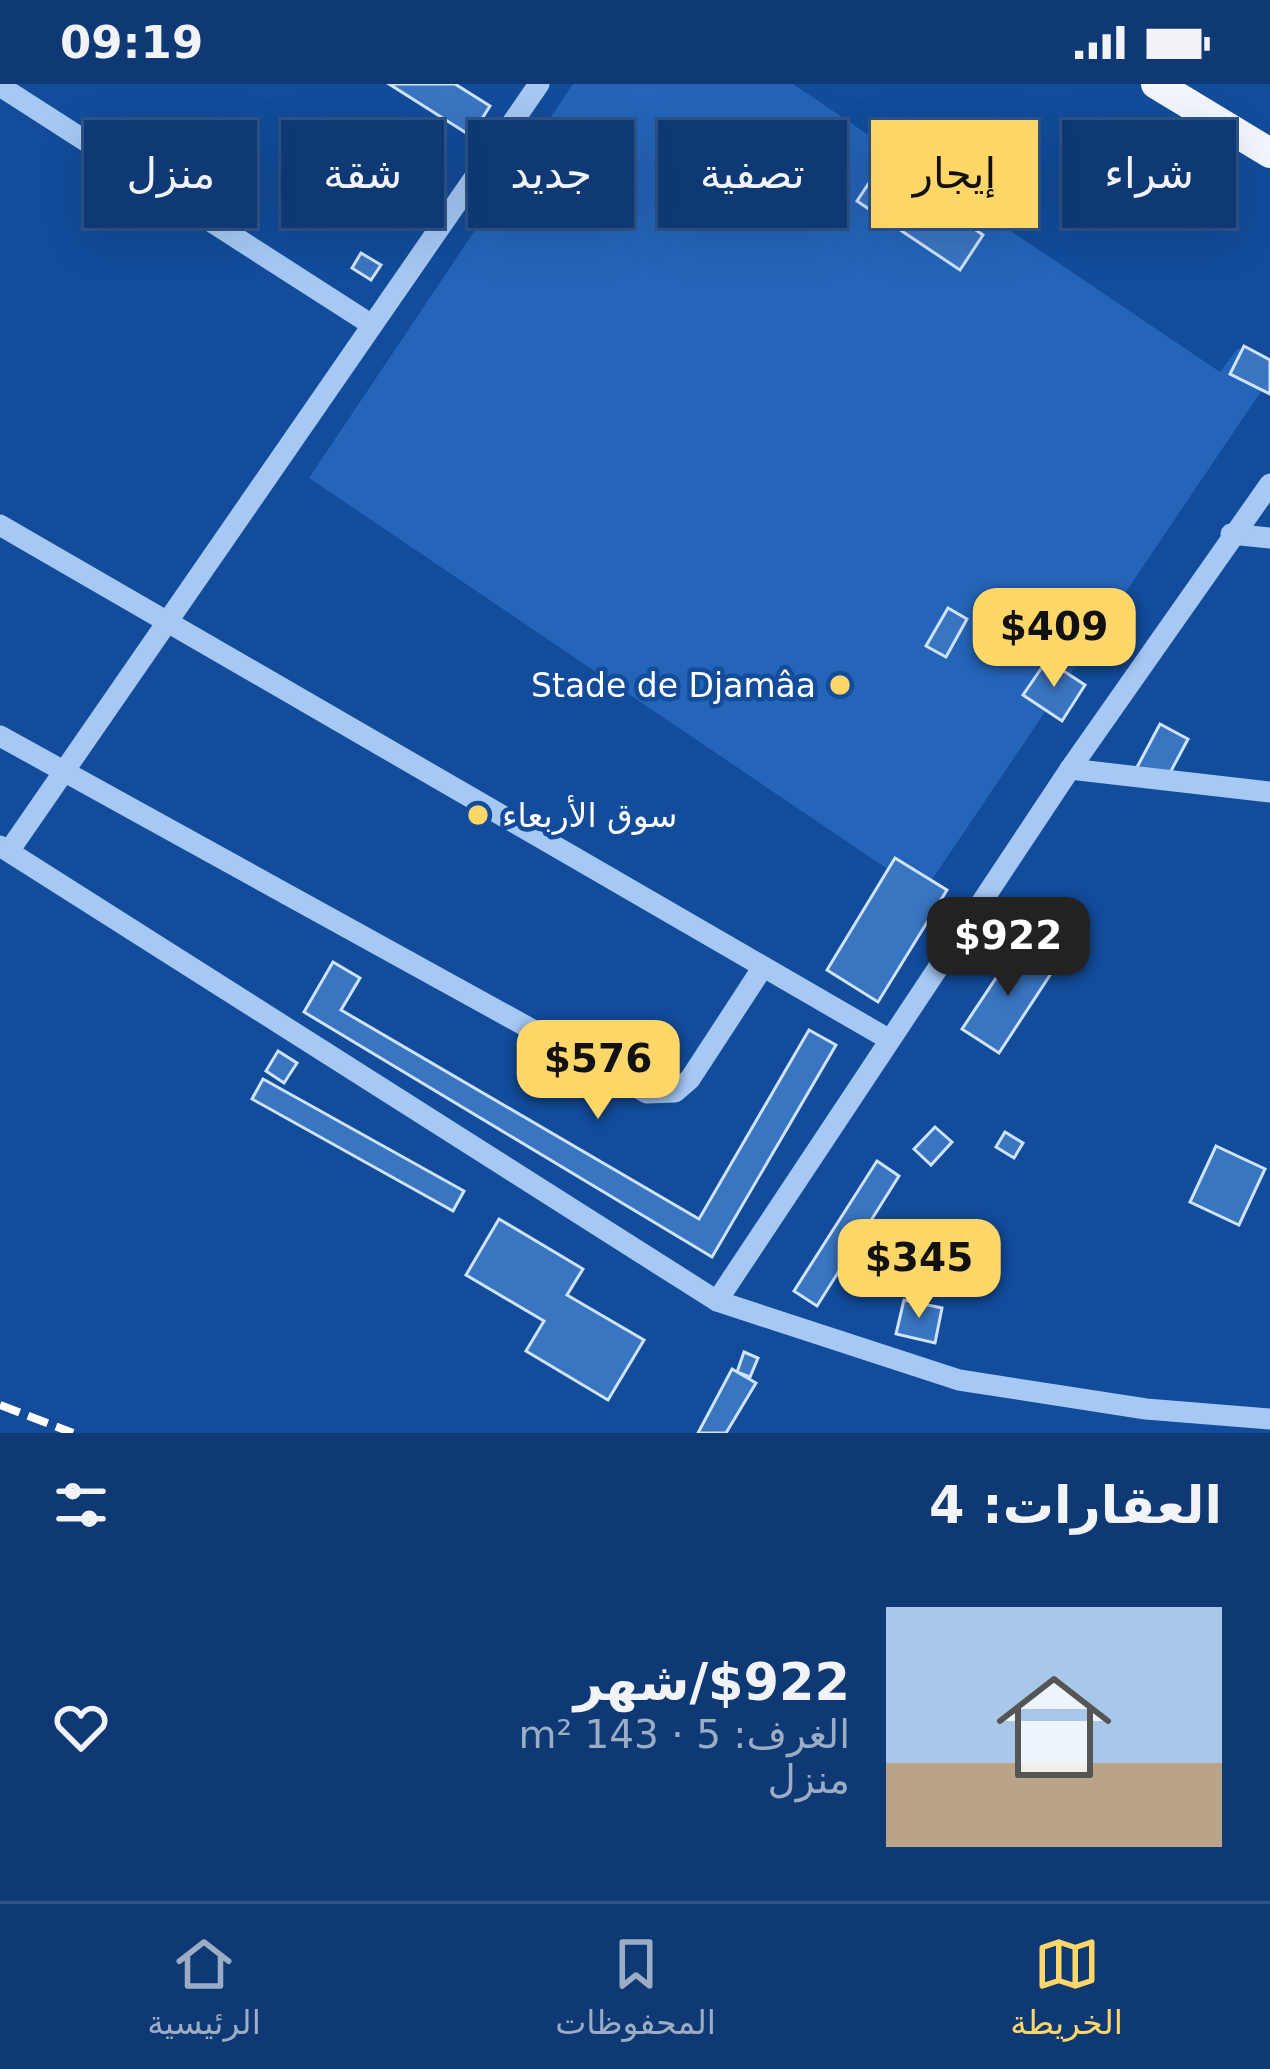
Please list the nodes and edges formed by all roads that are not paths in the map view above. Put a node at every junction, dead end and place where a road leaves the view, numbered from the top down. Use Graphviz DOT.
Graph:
graph roads {
  1 [pos="539,84"];
  2 [pos="1156,84"];
  3 [pos="0,86"];
  4 [pos="1270,153"];
  5 [pos="373,325"];
  6 [pos="1270,484"];
  7 [pos="0,525"];
  8 [pos="1231,534"];
  9 [pos="1270,538"];
  10 [pos="168,622"];
  11 [pos="0,736"];
  12 [pos="1070,770"];
  13 [pos="64,772"];
  14 [pos="1270,792"];
  15 [pos="4,849"];
  16 [pos="763,967"];
  17 [pos="890,1040"];
  18 [pos="717,1301"];
  19 [pos="1270,1419"];
  1 -- 5 [label="street"];
  2 -- 4 [label="main road"];
  3 -- 5 [label="street"];
  5 -- 10 [label="street"];
  6 -- 8 [label="street"];
  7 -- 10 [label="street"];
  8 -- 9 [label="street"];
  8 -- 12 [label="street"];
  10 -- 13 [label="street"];
  10 -- 16 [label="street"];
  11 -- 13 [label="street"];
  12 -- 14 [label="street"];
  12 -- 17 [label="street"];
  13 -- 15 [label="street"];
  13 -- 16 [label="street"];
  15 -- 18 [label="street"];
  16 -- 17 [label="street"];
  17 -- 18 [label="street"];
  18 -- 19 [label="street"];
}
